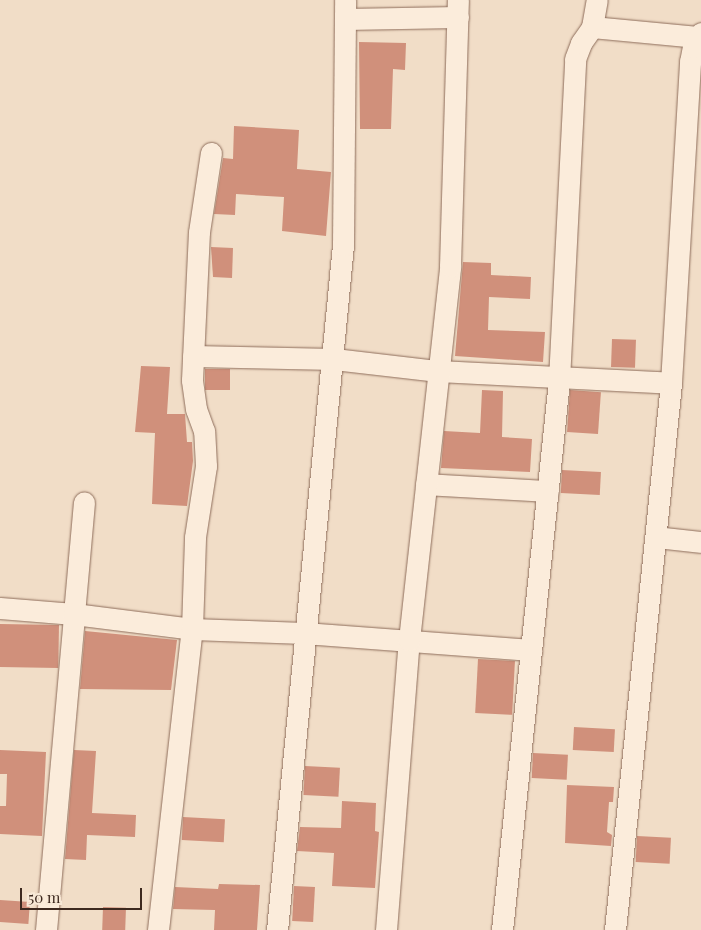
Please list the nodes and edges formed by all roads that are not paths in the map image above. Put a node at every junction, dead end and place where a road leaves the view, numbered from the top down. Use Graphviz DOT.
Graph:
graph roads {
  1 [pos="597,0"];
  2 [pos="458,8"];
  3 [pos="345,9"];
  4 [pos="592,27"];
  5 [pos="700,35"];
  6 [pos="211,153"];
  7 [pos="693,163"];
  8 [pos="194,356"];
  9 [pos="334,359"];
  10 [pos="438,371"];
  11 [pos="559,380"];
  12 [pos="671,383"];
  13 [pos="426,484"];
  14 [pos="548,491"];
  15 [pos="84,502"];
  16 [pos="656,538"];
  17 [pos="701,542"];
  18 [pos="0,608"];
  19 [pos="74,614"];
  20 [pos="192,629"];
  21 [pos="304,633"];
  22 [pos="409,640"];
  23 [pos="530,650"];
  24 [pos="46,930"];
  25 [pos="158,930"];
  26 [pos="277,930"];
  27 [pos="386,930"];
  28 [pos="502,930"];
  29 [pos="615,930"];
  1 -- 4 [label="street"];
  2 -- 3 [label="street"];
  2 -- 10 [label="street"];
  3 -- 9 [label="street"];
  4 -- 5 [label="street"];
  4 -- 11 [label="street"];
  5 -- 7 [label="street"];
  6 -- 8 [label="street"];
  7 -- 12 [label="street"];
  8 -- 9 [label="street"];
  8 -- 20 [label="street"];
  9 -- 10 [label="street"];
  9 -- 21 [label="street"];
  10 -- 11 [label="street"];
  10 -- 13 [label="street"];
  11 -- 12 [label="street"];
  11 -- 14 [label="street"];
  12 -- 16 [label="street"];
  13 -- 14 [label="street"];
  13 -- 22 [label="street"];
  14 -- 23 [label="street"];
  15 -- 19 [label="street"];
  16 -- 17 [label="street"];
  16 -- 29 [label="street"];
  18 -- 19 [label="street"];
  19 -- 20 [label="street"];
  19 -- 24 [label="street"];
  20 -- 21 [label="street"];
  20 -- 25 [label="street"];
  21 -- 22 [label="street"];
  21 -- 26 [label="street"];
  22 -- 23 [label="street"];
  22 -- 27 [label="street"];
  23 -- 28 [label="street"];
}
